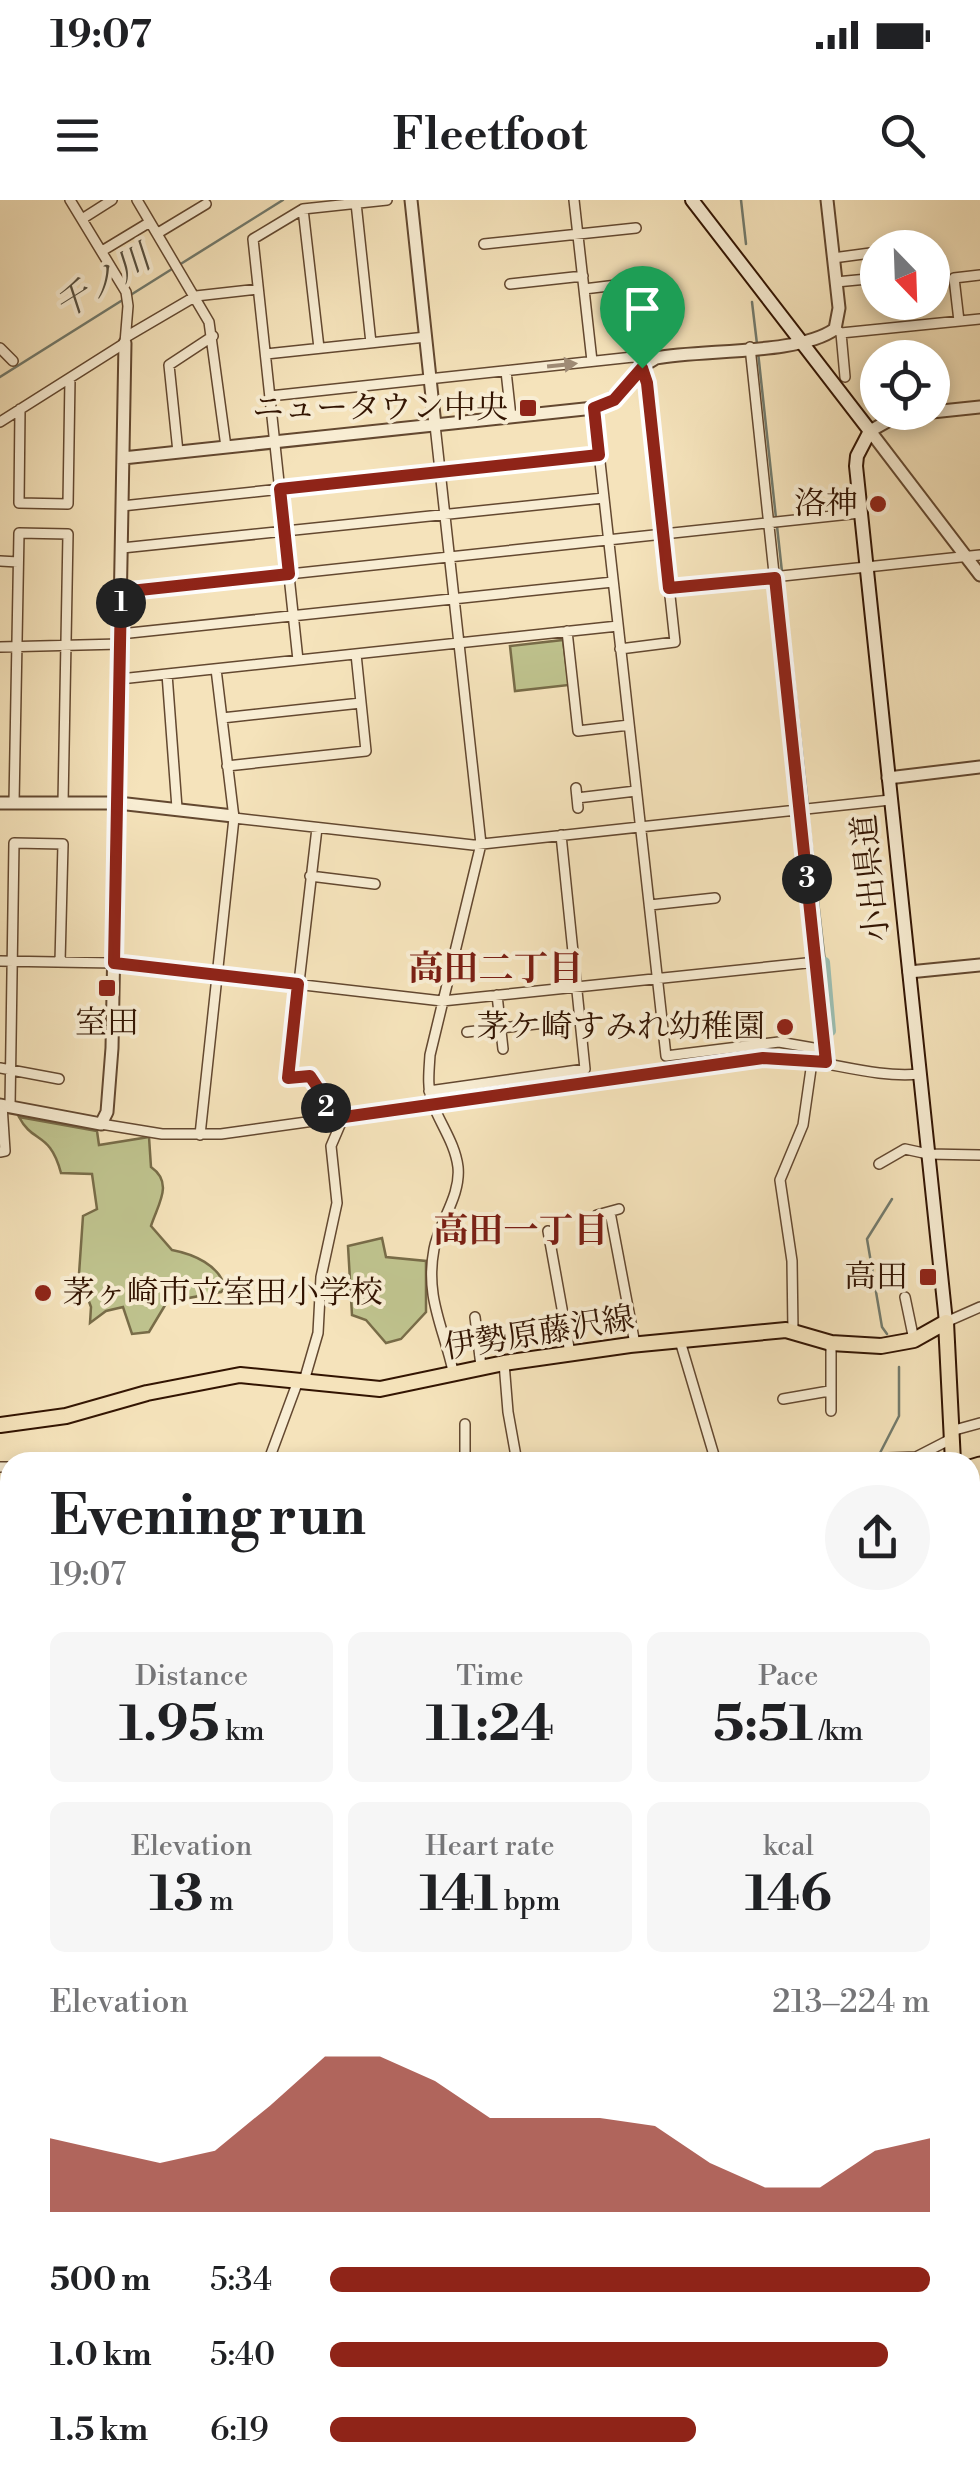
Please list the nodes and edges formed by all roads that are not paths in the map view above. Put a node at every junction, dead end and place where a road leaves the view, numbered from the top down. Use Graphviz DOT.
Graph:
graph roads {
  1 [pos="70,200"];
  2 [pos="112,200"];
  3 [pos="137,200"];
  4 [pos="388,200"];
  5 [pos="411,200"];
  6 [pos="574,200"];
  7 [pos="692,200"];
  8 [pos="828,200"];
  9 [pos="206,204"];
  10 [pos="356,204"];
  11 [pos="303,209"];
  12 [pos="82,219"];
  13 [pos="150,222"];
  14 [pos="636,228"];
  15 [pos="158,233"];
  16 [pos="578,234"];
  17 [pos="484,244"];
  18 [pos="102,252"];
  19 [pos="860,254"];
  20 [pos="833,258"];
  21 [pos="980,275"];
  22 [pos="583,276"];
  23 [pos="658,280"];
  24 [pos="860,280"];
  25 [pos="836,282"];
  26 [pos="510,284"];
  27 [pos="584,288"];
  28 [pos="258,289"];
  29 [pos="196,296"];
  30 [pos="980,318"];
  31 [pos="959,321"];
  32 [pos="838,331"];
  33 [pos="213,336"];
  34 [pos="426,337"];
  35 [pos="126,340"];
  36 [pos="371,342"];
  37 [pos="802,342"];
  38 [pos="754,347"];
  39 [pos="0,348"];
  40 [pos="318,348"];
  41 [pos="266,354"];
  42 [pos="592,361"];
  43 [pos="13,362"];
  44 [pos="645,365"];
  45 [pos="506,371"];
  46 [pos="846,376"];
  47 [pos="70,378"];
  48 [pos="430,378"];
  49 [pos="270,396"];
  50 [pos="980,407"];
  51 [pos="594,408"];
  52 [pos="20,409"];
  53 [pos="950,410"];
  54 [pos="511,417"];
  55 [pos="0,422"];
  56 [pos="435,425"];
  57 [pos="870,431"];
  58 [pos="275,442"];
  59 [pos="226,447"];
  60 [pos="178,452"];
  61 [pos="599,455"];
  62 [pos="123,458"];
  63 [pos="440,472"];
  64 [pos="280,489"];
  65 [pos="604,498"];
  66 [pos="122,506"];
  67 [pos="860,513"];
  68 [pos="445,514"];
  69 [pos="773,522"];
  70 [pos="284,531"];
  71 [pos="663,534"];
  72 [pos="608,540"];
  73 [pos="122,548"];
  74 [pos="980,555"];
  75 [pos="450,557"];
  76 [pos="966,557"];
  77 [pos="0,562"];
  78 [pos="18,562"];
  79 [pos="866,567"];
  80 [pos="289,574"];
  81 [pos="980,575"];
  82 [pos="779,577"];
  83 [pos="613,582"];
  84 [pos="669,588"];
  85 [pos="121,592"];
  86 [pos="454,599"];
  87 [pos="293,616"];
  88 [pos="618,626"];
  89 [pos="567,631"];
  90 [pos="120,639"];
  91 [pos="459,643"];
  92 [pos="17,646"];
  93 [pos="66,646"];
  94 [pos="0,647"];
  95 [pos="620,649"];
  96 [pos="356,654"];
  97 [pos="298,660"];
  98 [pos="216,669"];
  99 [pos="167,674"];
  100 [pos="120,679"];
  101 [pos="361,703"];
  102 [pos="222,718"];
  103 [pos="629,725"];
  104 [pos="227,766"];
  105 [pos="980,768"];
  106 [pos="888,778"];
  107 [pos="636,791"];
  108 [pos="577,798"];
  109 [pos="890,800"];
  110 [pos="118,802"];
  111 [pos="0,803"];
  112 [pos="14,803"];
  113 [pos="64,803"];
  114 [pos="177,808"];
  115 [pos="803,809"];
  116 [pos="233,817"];
  117 [pos="642,826"];
  118 [pos="317,828"];
  119 [pos="561,835"];
  120 [pos="482,844"];
  121 [pos="310,876"];
  122 [pos="375,884"];
  123 [pos="715,898"];
  124 [pos="650,905"];
  125 [pos="6,962"];
  126 [pos="60,962"];
  127 [pos="816,962"];
  128 [pos="114,963"];
  129 [pos="980,965"];
  130 [pos="909,972"];
  131 [pos="217,974"];
  132 [pos="658,979"];
  133 [pos="298,984"];
  134 [pos="576,987"];
  135 [pos="496,995"];
  136 [pos="442,1001"];
  137 [pos="580,1019"];
  138 [pos="500,1028"];
  139 [pos="467,1032"];
  140 [pos="502,1049"];
  141 [pos="825,1050"];
  142 [pos="812,1062"];
  143 [pos="826,1062"];
  144 [pos="5,1069"];
  145 [pos="920,1074"];
  146 [pos="58,1079"];
  147 [pos="429,1091"];
  148 [pos="433,1104"];
  149 [pos="4,1105"];
  150 [pos="343,1118"];
  151 [pos="330,1119"];
  152 [pos="101,1124"];
  153 [pos="200,1135"];
  154 [pos="0,1152"];
  155 [pos="928,1154"];
  156 [pos="980,1155"];
  157 [pos="880,1164"];
  158 [pos="597,1215"];
  159 [pos="548,1231"];
  160 [pos="905,1296"];
  161 [pos="980,1307"];
  162 [pos="475,1317"];
  163 [pos="946,1322"];
  164 [pos="793,1330"];
  165 [pos="914,1340"];
  166 [pos="680,1341"];
  167 [pos="830,1342"];
  168 [pos="635,1344"];
  169 [pos="570,1353"];
  170 [pos="504,1363"];
  171 [pos="481,1366"];
  172 [pos="453,1371"];
  173 [pos="301,1381"];
  174 [pos="829,1391"];
  175 [pos="783,1399"];
  176 [pos="831,1411"];
  177 [pos="980,1423"];
  178 [pos="465,1424"];
  179 [pos="0,1425"];
  180 [pos="951,1435"];
  181 [pos="272,1452"];
  182 [pos="465,1452"];
  183 [pos="516,1452"];
  184 [pos="713,1452"];
  185 [pos="924,1452"];
  186 [pos="952,1452"];
  187 [pos="0,1621"];
  188 [pos="0,1636"];
  189 [pos="0,1647"];
  1 -- 12 [label="street"];
  2 -- 12 [label="street"];
  3 -- 13 [label="street"];
  4 -- 10 [label="street"];
  5 -- 34 [label="street"];
  6 -- 16 [label="street"];
  7 -- 37 [label="main road"];
  8 -- 20 [label="street"];
  9 -- 15 [label="street"];
  10 -- 11 [label="street"];
  10 -- 36 [label="street"];
  11 -- 28 [label="street"];
  11 -- 40 [label="street"];
  12 -- 18 [label="street"];
  13 -- 15 [label="street"];
  13 -- 18 [label="street"];
  14 -- 16 [label="street"];
  15 -- 29 [label="street"];
  16 -- 17 [label="street"];
  16 -- 22 [label="street"];
  18 -- 35 [label="street"];
  19 -- 20 [label="street"];
  20 -- 25 [label="street"];
  21 -- 31 [label="street"];
  22 -- 26 [label="street"];
  22 -- 27 [label="street"];
  23 -- 27 [label="street"];
  24 -- 25 [label="street"];
  25 -- 32 [label="street"];
  27 -- 42 [label="street"];
  28 -- 29 [label="street"];
  28 -- 41 [label="street"];
  29 -- 33 [label="street"];
  29 -- 35 [label="street"];
  30 -- 31 [label="street"];
  31 -- 32 [label="street"];
  32 -- 37 [label="street"];
  32 -- 46 [label="street"];
  33 -- 59 [label="street"];
  33 -- 60 [label="street"];
  34 -- 36 [label="street"];
  34 -- 48 [label="street"];
  35 -- 47 [label="street"];
  35 -- 62 [label="street"];
  36 -- 40 [label="street"];
  37 -- 38 [label="street"];
  37 -- 57 [label="main road"];
  38 -- 44 [label="street"];
  38 -- 69 [label="street"];
  39 -- 43 [label="street"];
  40 -- 41 [label="street"];
  41 -- 49 [label="street"];
  42 -- 44 [label="street"];
  45 -- 42 [label="street, one-way"];
  44 -- 51 [label="street"];
  44 -- 71 [label="street"];
  45 -- 48 [label="street"];
  45 -- 54 [label="street"];
  47 -- 52 [label="street"];
  47 -- 52 [label="street"];
  48 -- 49 [label="street"];
  48 -- 56 [label="street"];
  49 -- 58 [label="street"];
  50 -- 53 [label="street"];
  51 -- 54 [label="street"];
  51 -- 61 [label="street"];
  52 -- 55 [label="street"];
  54 -- 56 [label="street"];
  56 -- 58 [label="street"];
  56 -- 63 [label="street"];
  57 -- 67 [label="main road, 小出県道"];
  57 -- 76 [label="street"];
  58 -- 59 [label="street"];
  58 -- 64 [label="street"];
  59 -- 60 [label="street"];
  60 -- 62 [label="street"];
  61 -- 63 [label="street"];
  61 -- 65 [label="street"];
  62 -- 66 [label="street"];
  63 -- 64 [label="street"];
  63 -- 68 [label="street"];
  64 -- 66 [label="street"];
  64 -- 70 [label="street"];
  65 -- 68 [label="street"];
  65 -- 72 [label="street"];
  66 -- 73 [label="street"];
  67 -- 69 [label="street"];
  67 -- 79 [label="main road, 小出県道"];
  68 -- 70 [label="street"];
  68 -- 75 [label="street"];
  69 -- 71 [label="street"];
  69 -- 82 [label="street"];
  70 -- 73 [label="street"];
  70 -- 80 [label="street"];
  71 -- 72 [label="street"];
  71 -- 84 [label="street"];
  72 -- 75 [label="street"];
  72 -- 83 [label="street"];
  73 -- 85 [label="street"];
  74 -- 76 [label="street"];
  75 -- 80 [label="street"];
  75 -- 86 [label="street"];
  76 -- 79 [label="street"];
  76 -- 81 [label="street"];
  77 -- 78 [label="street"];
  78 -- 92 [label="street"];
  78 -- 93 [label="street"];
  79 -- 82 [label="street"];
  79 -- 106 [label="main road, 小出県道"];
  80 -- 85 [label="street"];
  80 -- 87 [label="street"];
  82 -- 84 [label="street"];
  82 -- 115 [label="street"];
  83 -- 86 [label="street"];
  83 -- 88 [label="street"];
  84 -- 95 [label="street"];
  85 -- 90 [label="street"];
  86 -- 87 [label="street"];
  86 -- 91 [label="street"];
  87 -- 90 [label="street"];
  87 -- 97 [label="street"];
  88 -- 89 [label="street"];
  88 -- 95 [label="street"];
  89 -- 91 [label="street"];
  89 -- 103 [label="street"];
  90 -- 93 [label="street"];
  90 -- 100 [label="street"];
  91 -- 96 [label="street"];
  91 -- 120 [label="street"];
  92 -- 93 [label="street"];
  92 -- 94 [label="street"];
  92 -- 112 [label="street"];
  93 -- 113 [label="street"];
  95 -- 103 [label="street"];
  96 -- 97 [label="street"];
  96 -- 101 [label="street"];
  97 -- 98 [label="street"];
  98 -- 99 [label="street"];
  98 -- 102 [label="street"];
  99 -- 100 [label="street"];
  99 -- 114 [label="street"];
  100 -- 110 [label="street"];
  101 -- 102 [label="street"];
  101 -- 104 [label="street"];
  102 -- 104 [label="street"];
  103 -- 107 [label="street"];
  104 -- 116 [label="street"];
  105 -- 106 [label="street"];
  106 -- 109 [label="main road, 小出県道"];
  107 -- 108 [label="street"];
  107 -- 117 [label="street"];
  109 -- 115 [label="street"];
  109 -- 130 [label="main road, 小出県道"];
  110 -- 113 [label="street"];
  110 -- 114 [label="street"];
  110 -- 128 [label="street"];
  111 -- 112 [label="street"];
  112 -- 113 [label="street"];
  114 -- 116 [label="street"];
  115 -- 117 [label="street"];
  115 -- 127 [label="street"];
  116 -- 118 [label="street"];
  116 -- 131 [label="street"];
  117 -- 119 [label="street"];
  117 -- 124 [label="street"];
  118 -- 120 [label="street"];
  118 -- 121 [label="street"];
  119 -- 120 [label="street"];
  119 -- 134 [label="street"];
  120 -- 136 [label="street"];
  121 -- 122 [label="street"];
  121 -- 133 [label="street"];
  123 -- 124 [label="street"];
  124 -- 132 [label="street"];
  125 -- 126 [label="street"];
  125 -- 126 [label="street"];
  125 -- 144 [label="street"];
  126 -- 128 [label="street"];
  127 -- 132 [label="street"];
  127 -- 141 [label="street"];
  128 -- 131 [label="street"];
  128 -- 152 [label="street"];
  129 -- 130 [label="street"];
  130 -- 145 [label="main road, 小出県道"];
  131 -- 133 [label="street"];
  131 -- 153 [label="street"];
  132 -- 134 [label="street"];
  132 -- 141 [label="street"];
  133 -- 136 [label="street"];
  133 -- 151 [label="street"];
  134 -- 135 [label="street"];
  134 -- 137 [label="street"];
  135 -- 136 [label="street"];
  135 -- 138 [label="street"];
  136 -- 147 [label="street"];
  137 -- 138 [label="street"];
  137 -- 147 [label="street"];
  138 -- 139 [label="street"];
  138 -- 140 [label="street"];
  141 -- 143 [label="street"];
  142 -- 143 [label="street"];
  142 -- 148 [label="street"];
  142 -- 164 [label="street"];
  143 -- 145 [label="street"];
  144 -- 146 [label="street"];
  144 -- 149 [label="street"];
  145 -- 155 [label="main road, 小出県道"];
  147 -- 148 [label="street"];
  148 -- 150 [label="street"];
  148 -- 172 [label="street"];
  149 -- 152 [label="street"];
  149 -- 154 [label="street"];
  150 -- 151 [label="street"];
  150 -- 173 [label="street"];
  151 -- 153 [label="street"];
  152 -- 153 [label="street"];
  155 -- 156 [label="street"];
  155 -- 157 [label="street"];
  155 -- 163 [label="main road, 小出県道"];
  158 -- 168 [label="street"];
  159 -- 169 [label="street"];
  160 -- 165 [label="street"];
  161 -- 163 [label="street"];
  162 -- 171 [label="street"];
  163 -- 165 [label="main road, 伊勢原藤沢線"];
  163 -- 180 [label="main road"];
  164 -- 166 [label="main road, 伊勢原藤沢線"];
  164 -- 167 [label="main road, 伊勢原藤沢線"];
  165 -- 167 [label="main road, 伊勢原藤沢線"];
  166 -- 168 [label="main road, 伊勢原藤沢線"];
  166 -- 184 [label="street"];
  167 -- 174 [label="street"];
  168 -- 169 [label="main road, 伊勢原藤沢線"];
  169 -- 170 [label="main road, 伊勢原藤沢線"];
  170 -- 171 [label="main road, 伊勢原藤沢線"];
  170 -- 183 [label="street"];
  171 -- 172 [label="main road, 伊勢原藤沢線"];
  172 -- 173 [label="main road, 伊勢原藤沢線"];
  173 -- 179 [label="main road, 伊勢原藤沢線"];
  173 -- 181 [label="street"];
  174 -- 175 [label="street"];
  174 -- 176 [label="street"];
  177 -- 180 [label="street"];
  178 -- 182 [label="street"];
  180 -- 185 [label="street"];
  180 -- 186 [label="main road"];
  187 -- 188 [label="street"];
  188 -- 189 [label="street"];
}
